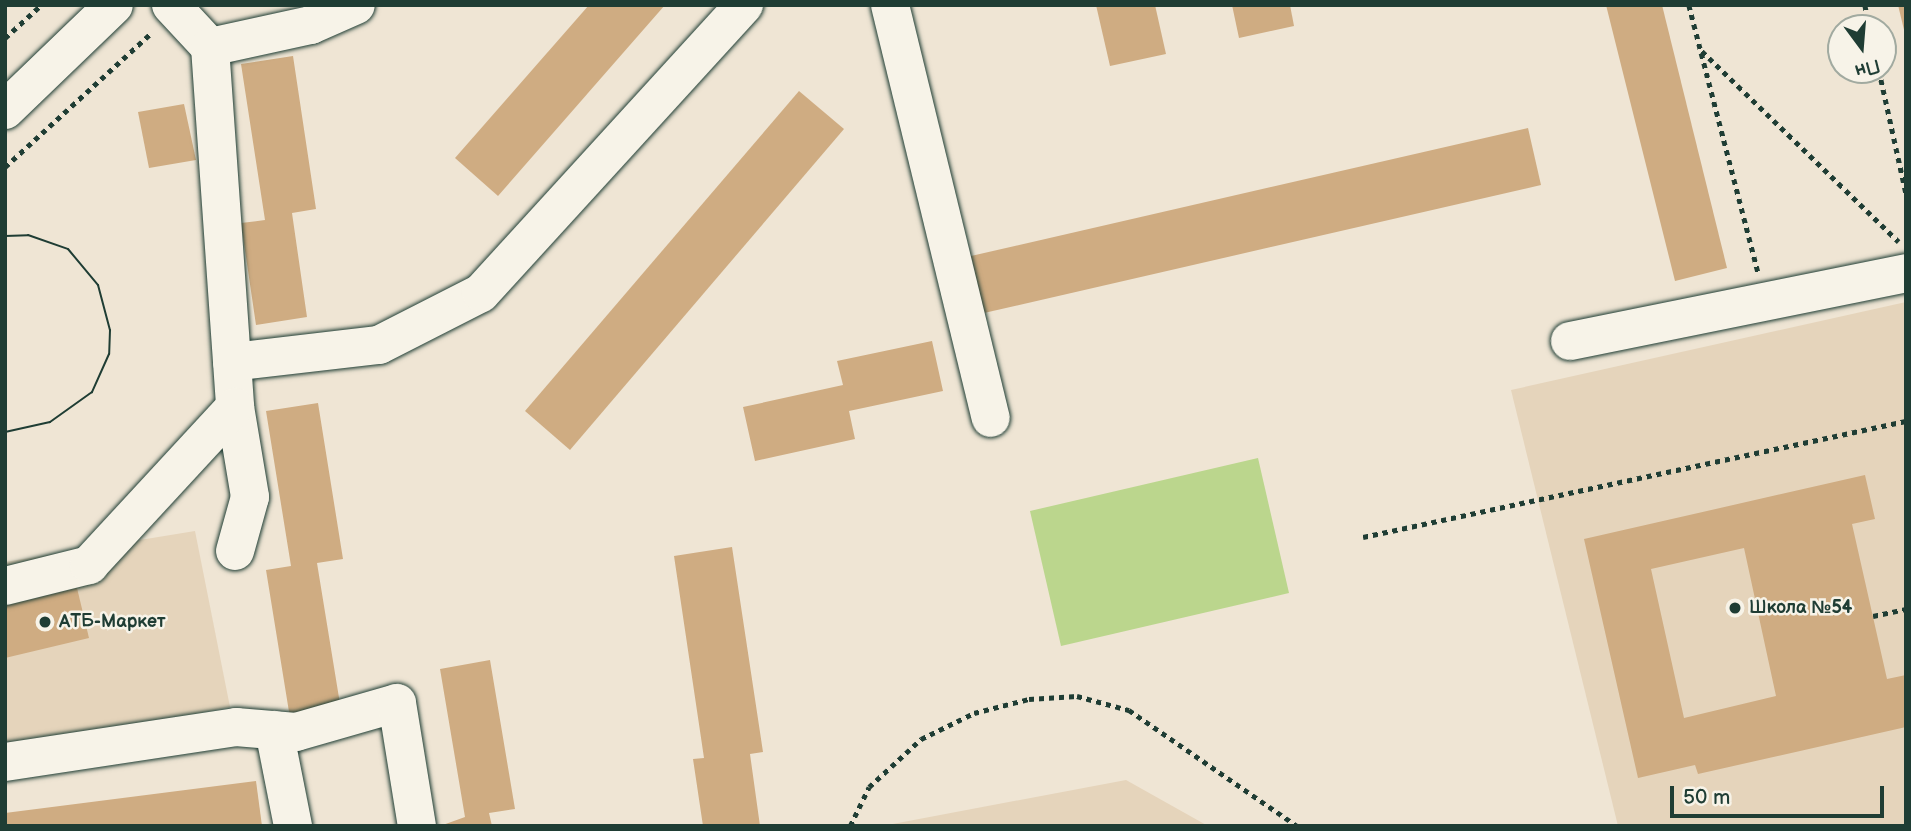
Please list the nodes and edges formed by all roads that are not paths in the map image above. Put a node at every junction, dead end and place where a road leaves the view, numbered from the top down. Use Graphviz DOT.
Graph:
graph roads {
  1 [pos="114,5"];
  2 [pos="356,5"];
  3 [pos="744,5"];
  4 [pos="890,5"];
  5 [pos="173,7"];
  6 [pos="210,47"];
  7 [pos="5,110"];
  8 [pos="1906,273"];
  9 [pos="1570,341"];
  10 [pos="232,362"];
  11 [pos="235,407"];
  12 [pos="990,418"];
  13 [pos="235,551"];
  14 [pos="5,586"];
  15 [pos="274,730"];
  16 [pos="5,762"];
  17 [pos="293,826"];
  18 [pos="416,826"];
  1 -- 7 [label="main road"];
  2 -- 6 [label="main road"];
  3 -- 10 [label="main road"];
  4 -- 12 [label="main road"];
  5 -- 6 [label="main road"];
  6 -- 10 [label="main road"];
  8 -- 9 [label="main road"];
  10 -- 11 [label="main road"];
  11 -- 13 [label="main road"];
  11 -- 14 [label="main road"];
  15 -- 16 [label="main road"];
  15 -- 17 [label="main road"];
  15 -- 18 [label="main road"];
}
